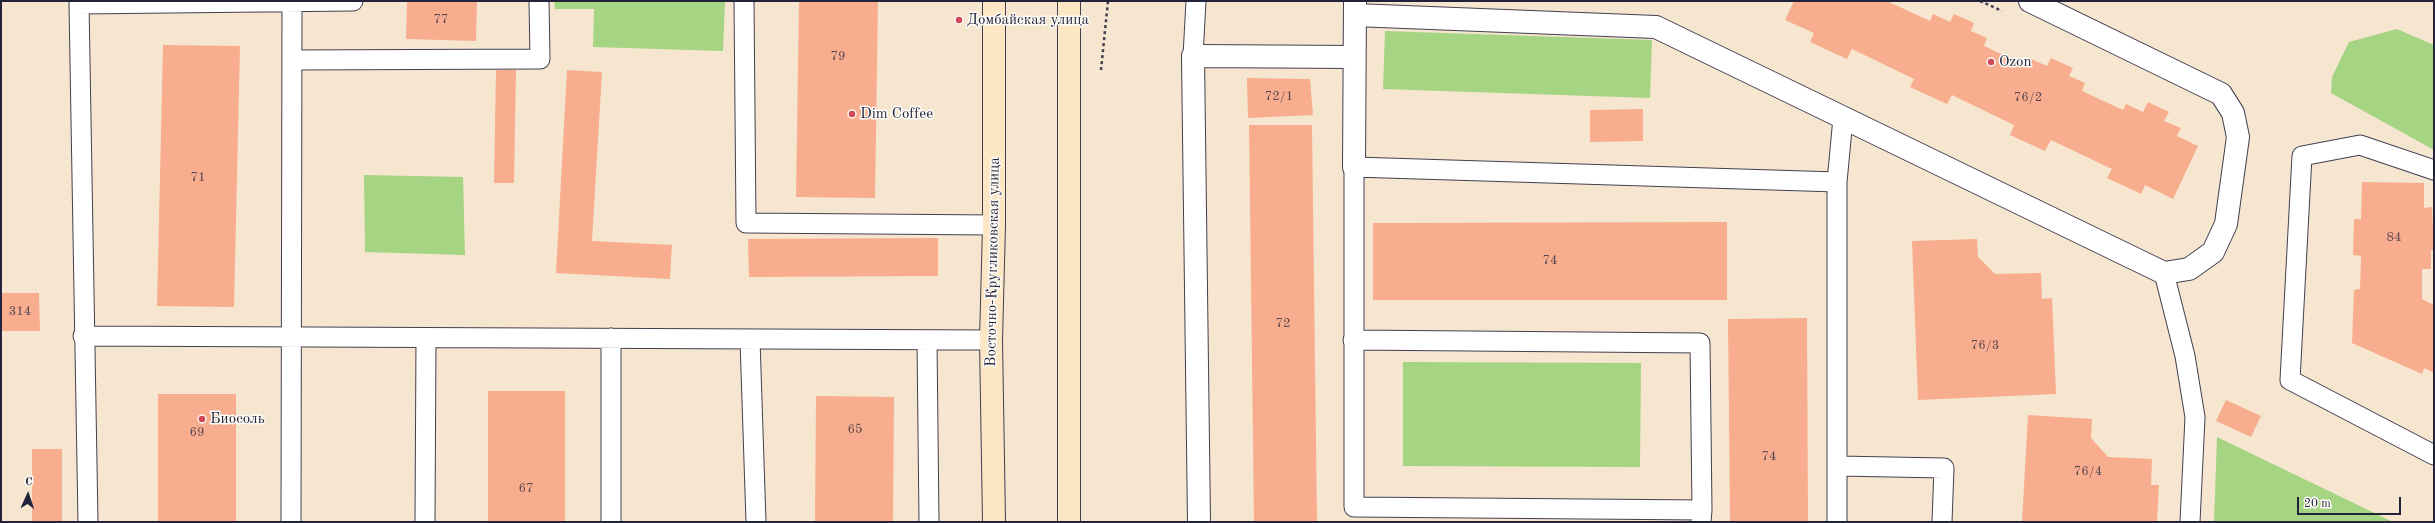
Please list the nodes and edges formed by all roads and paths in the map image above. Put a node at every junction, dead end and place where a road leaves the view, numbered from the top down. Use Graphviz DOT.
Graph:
graph roads {
  1 [pos="353,1"];
  2 [pos="538,1"];
  3 [pos="744,1"];
  4 [pos="994,1"];
  5 [pos="1069,1"];
  6 [pos="1196,1"];
  7 [pos="1980,1"];
  8 [pos="2030,1"];
  9 [pos="292,3"];
  10 [pos="1355,8"];
  11 [pos="2008,14"];
  12 [pos="1193,56"];
  13 [pos="1354,57"];
  14 [pos="293,60"];
  15 [pos="1843,118"];
  16 [pos="1354,167"];
  17 [pos="2434,170"];
  18 [pos="1837,182"];
  19 [pos="994,225"];
  20 [pos="2164,273"];
  21 [pos="83,336"];
  22 [pos="292,338"];
  23 [pos="426,338"];
  24 [pos="611,338"];
  25 [pos="750,340"];
  26 [pos="927,340"];
  27 [pos="991,340"];
  28 [pos="1353,340"];
  29 [pos="2434,455"];
  30 [pos="1838,466"];
  31 [pos="1701,516"];
  32 [pos="88,522"];
  33 [pos="291,522"];
  34 [pos="425,522"];
  35 [pos="611,522"];
  36 [pos="756,522"];
  37 [pos="929,522"];
  38 [pos="994,522"];
  39 [pos="1069,522"];
  40 [pos="1199,522"];
  41 [pos="1836,522"];
  42 [pos="1942,522"];
  43 [pos="2190,522"];
  1 -- 9 [label="lane"];
  2 -- 14 [label="lane"];
  3 -- 19 [label="lane"];
  4 -- 19 [label="street, Восточно-Кругликовская улица"];
  5 -- 39 [label="street"];
  6 -- 12 [label="lane"];
  7 -- 11 [label="path"];
  8 -- 20 [label="street"];
  9 -- 14 [label="lane"];
  9 -- 21 [label="lane"];
  10 -- 13 [label="street"];
  10 -- 15 [label="street"];
  12 -- 13 [label="street"];
  12 -- 40 [label="street"];
  13 -- 16 [label="street"];
  14 -- 22 [label="lane"];
  15 -- 18 [label="lane"];
  15 -- 20 [label="street"];
  16 -- 18 [label="lane"];
  16 -- 28 [label="lane"];
  17 -- 29 [label="lane"];
  18 -- 30 [label="lane"];
  19 -- 27 [label="street, Восточно-Кругликовская улица"];
  20 -- 43 [label="lane"];
  21 -- 22 [label="lane"];
  21 -- 32 [label="lane"];
  22 -- 23 [label="lane"];
  22 -- 33 [label="lane"];
  23 -- 24 [label="lane"];
  23 -- 34 [label="lane"];
  24 -- 25 [label="lane"];
  24 -- 35 [label="lane"];
  25 -- 26 [label="lane"];
  25 -- 36 [label="lane"];
  26 -- 27 [label="lane"];
  26 -- 37 [label="lane"];
  27 -- 38 [label="street, Восточно-Кругликовская улица"];
  28 -- 31 [label="lane"];
  28 -- 31 [label="lane"];
  30 -- 41 [label="lane"];
  30 -- 42 [label="lane"];
}
